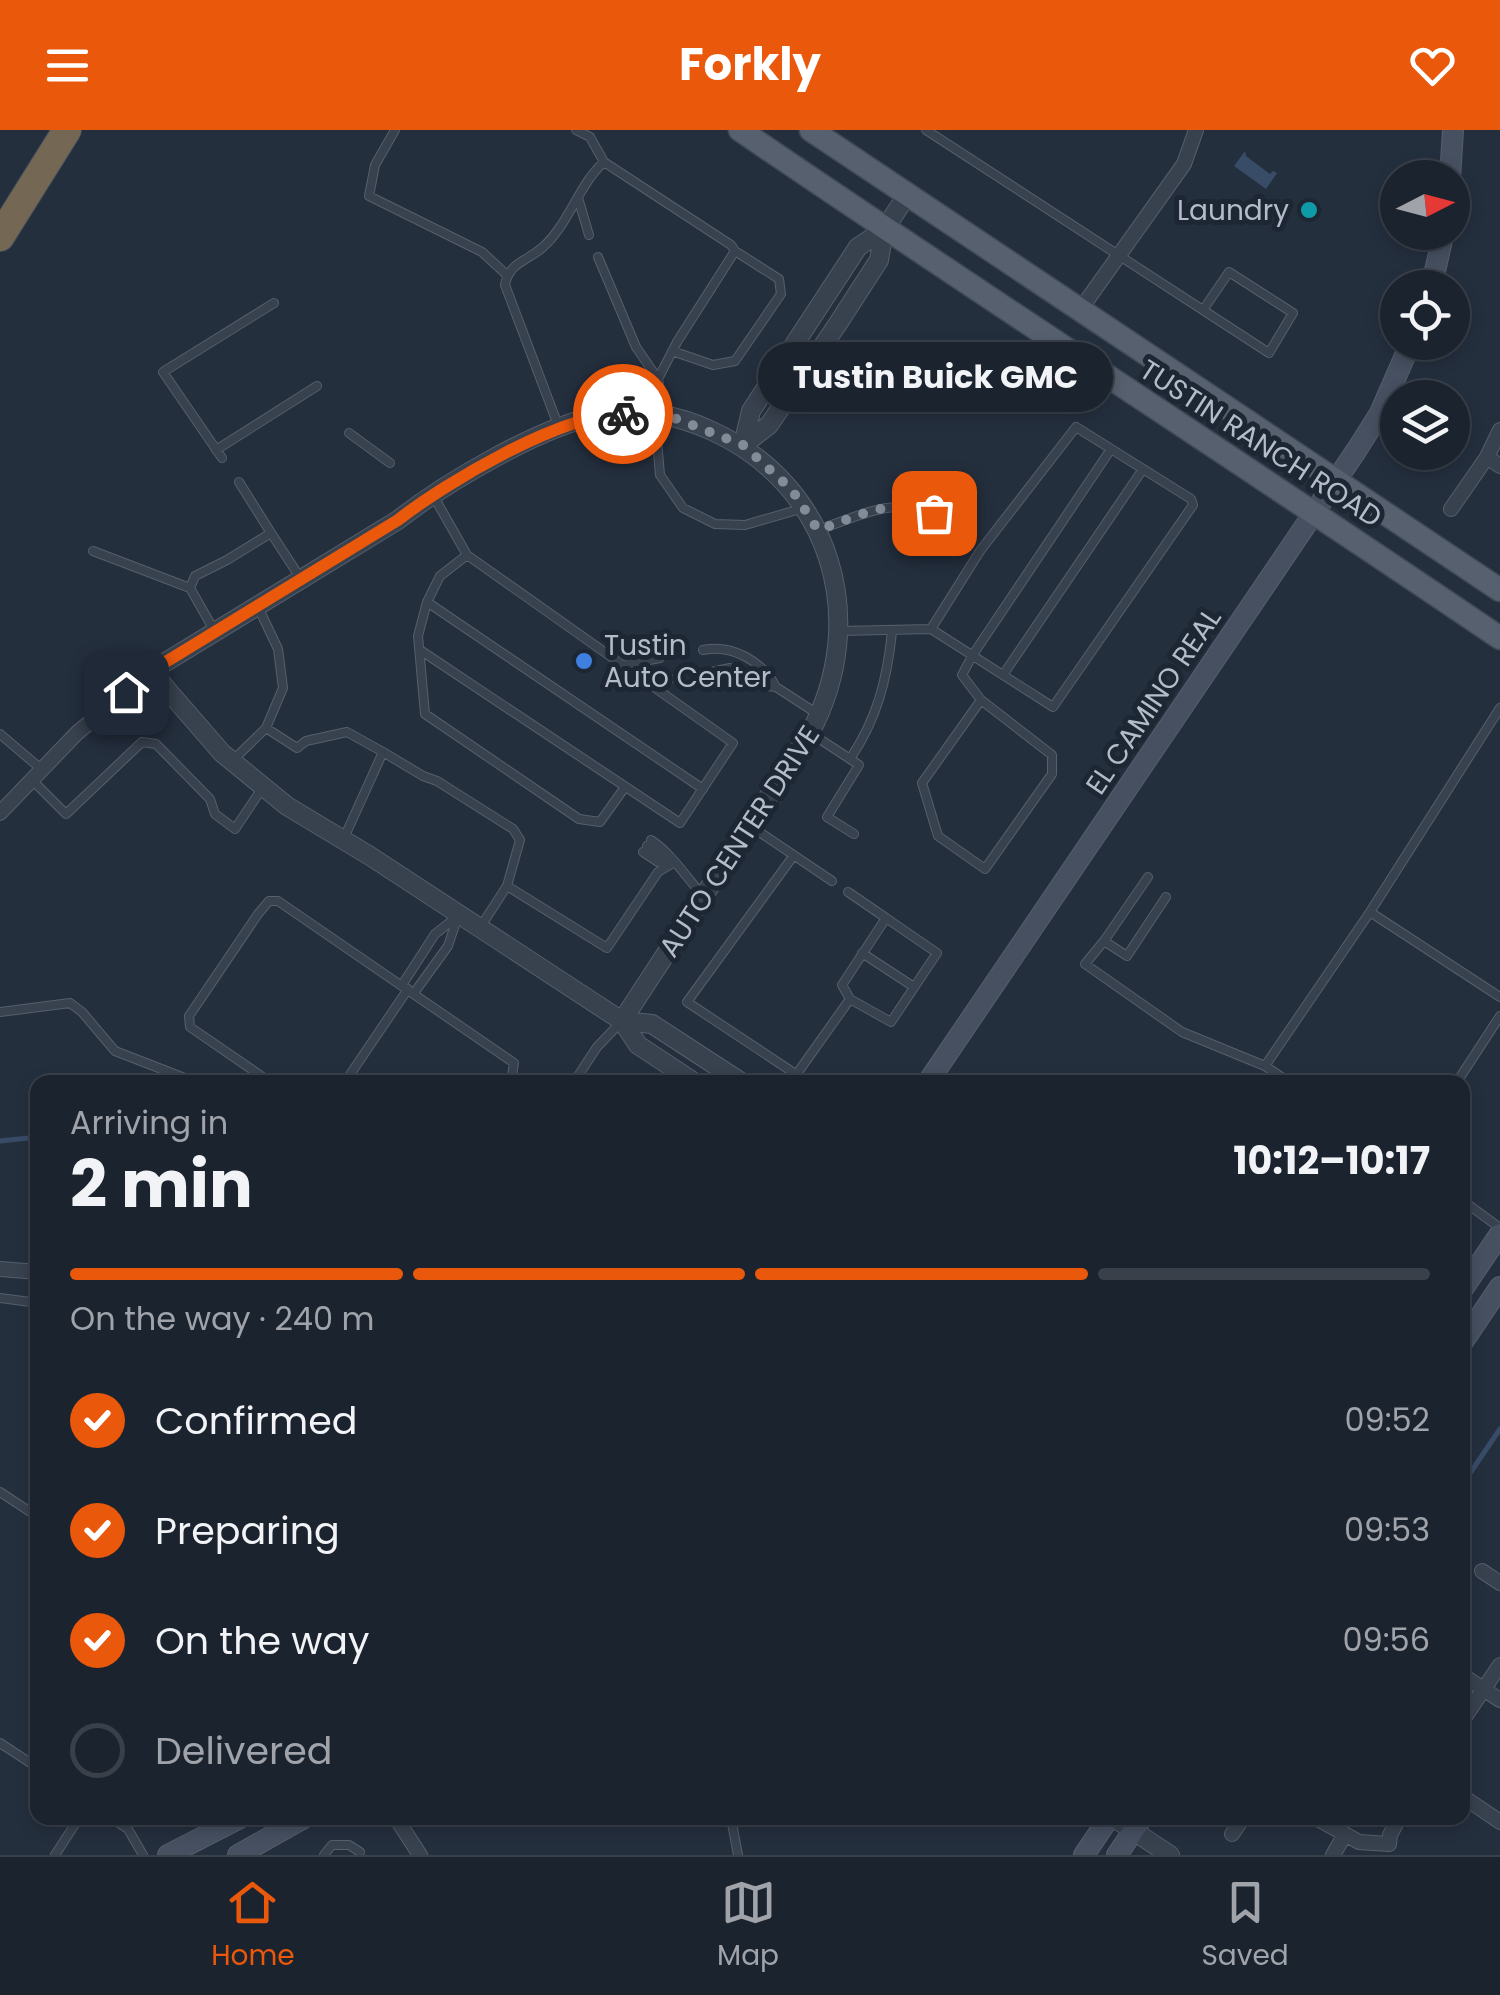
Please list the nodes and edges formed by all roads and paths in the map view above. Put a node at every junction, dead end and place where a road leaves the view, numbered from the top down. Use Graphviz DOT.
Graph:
graph roads {
  1 [pos="67,130"];
  2 [pos="395,130"];
  3 [pos="576,130"];
  4 [pos="740,130"];
  5 [pos="811,130"];
  6 [pos="926,130"];
  7 [pos="1196,130"];
  8 [pos="1453,130"];
  9 [pos="1451,160"];
  10 [pos="604,162"];
  11 [pos="907,195"];
  12 [pos="578,198"];
  13 [pos="884,230"];
  14 [pos="589,236"];
  15 [pos="0,238"];
  16 [pos="734,251"];
  17 [pos="1119,254"];
  18 [pos="598,257"];
  19 [pos="507,274"];
  20 [pos="274,304"];
  21 [pos="1080,310"];
  22 [pos="1203,310"];
  23 [pos="672,352"];
  24 [pos="1403,360"];
  25 [pos="658,378"];
  26 [pos="317,386"];
  27 [pos="660,414"];
  28 [pos="560,428"];
  29 [pos="1500,430"];
  30 [pos="350,432"];
  31 [pos="743,445"];
  32 [pos="1112,449"];
  33 [pos="1486,457"];
  34 [pos="390,463"];
  35 [pos="1500,466"];
  36 [pos="1143,469"];
  37 [pos="1337,480"];
  38 [pos="239,482"];
  39 [pos="432,494"];
  40 [pos="804,508"];
  41 [pos="1451,509"];
  42 [pos="934,513"];
  43 [pos="1314,513"];
  44 [pos="818,530"];
  45 [pos="272,533"];
  46 [pos="93,551"];
  47 [pos="466,555"];
  48 [pos="301,579"];
  49 [pos="190,588"];
  50 [pos="1500,590"];
  51 [pos="426,602"];
  52 [pos="257,606"];
  53 [pos="931,629"];
  54 [pos="840,631"];
  55 [pos="215,632"];
  56 [pos="892,632"];
  57 [pos="1500,638"];
  58 [pos="420,650"];
  59 [pos="702,650"];
  60 [pos="972,656"];
  61 [pos="660,658"];
  62 [pos="622,665"];
  63 [pos="151,671"];
  64 [pos="707,673"];
  65 [pos="1003,675"];
  66 [pos="670,679"];
  67 [pos="650,684"];
  68 [pos="776,688"];
  69 [pos="981,700"];
  70 [pos="1500,708"];
  71 [pos="820,716"];
  72 [pos="266,728"];
  73 [pos="810,733"];
  74 [pos="0,734"];
  75 [pos="383,752"];
  76 [pos="850,759"];
  77 [pos="231,761"];
  78 [pos="35,773"];
  79 [pos="264,787"];
  80 [pos="625,787"];
  81 [pos="703,789"];
  82 [pos="0,812"];
  83 [pos="604,816"];
  84 [pos="750,825"];
  85 [pos="854,834"];
  86 [pos="343,840"];
  87 [pos="794,856"];
  88 [pos="673,863"];
  89 [pos="1148,877"];
  90 [pos="832,881"];
  91 [pos="507,886"];
  92 [pos="848,892"];
  93 [pos="703,896"];
  94 [pos="1166,896"];
  95 [pos="1370,912"];
  96 [pos="458,916"];
  97 [pos="886,918"];
  98 [pos="479,930"];
  99 [pos="1104,942"];
  100 [pos="862,954"];
  101 [pos="914,986"];
  102 [pos="408,989"];
  103 [pos="1500,997"];
  104 [pos="850,999"];
  105 [pos="0,1012"];
  106 [pos="1500,1016"];
  107 [pos="622,1021"];
  108 [pos="1265,1066"];
  109 [pos="177,1075"];
  110 [pos="260,1075"];
  111 [pos="351,1075"];
  112 [pos="512,1075"];
  113 [pos="579,1075"];
  114 [pos="683,1075"];
  115 [pos="729,1075"];
  116 [pos="788,1075"];
  117 [pos="797,1075"];
  118 [pos="933,1075"];
  119 [pos="1278,1075"];
  120 [pos="1461,1075"];
  121 [pos="1470,1207"];
  122 [pos="1500,1231"];
  123 [pos="0,1269"];
  124 [pos="30,1271"];
  125 [pos="1470,1278"];
  126 [pos="1500,1287"];
  127 [pos="0,1298"];
  128 [pos="30,1302"];
  129 [pos="1470,1331"];
  130 [pos="0,1492"];
  131 [pos="30,1512"];
  132 [pos="1482,1570"];
  133 [pos="1500,1583"];
  134 [pos="1500,1665"];
  135 [pos="1470,1680"];
  136 [pos="1484,1689"];
  137 [pos="1500,1700"];
  138 [pos="1470,1709"];
  139 [pos="0,1743"];
  140 [pos="30,1763"];
  141 [pos="1470,1801"];
  142 [pos="1500,1822"];
  143 [pos="74,1825"];
  144 [pos="122,1825"];
  145 [pos="226,1825"];
  146 [pos="292,1825"];
  147 [pos="401,1825"];
  148 [pos="732,1825"];
  149 [pos="1107,1825"];
  150 [pos="1137,1825"];
  151 [pos="1139,1825"];
  152 [pos="1238,1825"];
  153 [pos="1327,1825"];
  154 [pos="1395,1825"];
  155 [pos="1232,1834"];
  156 [pos="1344,1836"];
  157 [pos="1394,1850"];
  158 [pos="360,1852"];
  159 [pos="55,1855"];
  160 [pos="144,1855"];
  161 [pos="168,1855"];
  162 [pos="238,1855"];
  163 [pos="324,1855"];
  164 [pos="420,1855"];
  165 [pos="738,1855"];
  166 [pos="1084,1855"];
  167 [pos="1117,1855"];
  168 [pos="1170,1855"];
  169 [pos="1332,1855"];
  1 -- 15 [label="highway"];
  2 -- 19 [label="lane"];
  3 -- 10 [label="lane"];
  4 -- 13 [label="main road, TUSTIN RANCH ROAD"];
  5 -- 11 [label="main road, TUSTIN RANCH ROAD"];
  6 -- 17 [label="lane"];
  7 -- 17 [label="street"];
  8 -- 9 [label="main road"];
  10 -- 12 [label="lane"];
  10 -- 16 [label="lane"];
  11 -- 13 [label="street"];
  11 -- 21 [label="main road, TUSTIN RANCH ROAD"];
  12 -- 14 [label="lane"];
  12 -- 19 [label="lane"];
  13 -- 31 [label="street"];
  13 -- 43 [label="main road, TUSTIN RANCH ROAD"];
  16 -- 23 [label="lane"];
  16 -- 23 [label="lane"];
  17 -- 21 [label="street"];
  17 -- 22 [label="lane"];
  18 -- 25 [label="lane"];
  19 -- 28 [label="lane"];
  20 -- 26 [label="lane"];
  21 -- 37 [label="main road, TUSTIN RANCH ROAD"];
  22 -- 22 [label="lane"];
  23 -- 25 [label="lane"];
  24 -- 37 [label="main road, EL CAMINO REAL"];
  25 -- 27 [label="lane"];
  27 -- 28 [label="street, AUTO CENTER DRIVE"];
  27 -- 31 [label="street, AUTO CENTER DRIVE"];
  27 -- 40 [label="lane"];
  28 -- 39 [label="street, AUTO CENTER DRIVE"];
  29 -- 33 [label="street"];
  30 -- 34 [label="lane"];
  31 -- 40 [label="street, AUTO CENTER DRIVE"];
  32 -- 36 [label="lane"];
  32 -- 53 [label="lane"];
  32 -- 60 [label="lane"];
  33 -- 35 [label="street"];
  33 -- 41 [label="street"];
  36 -- 65 [label="lane"];
  36 -- 65 [label="lane"];
  37 -- 43 [label="main road, EL CAMINO REAL"];
  37 -- 50 [label="main road, TUSTIN RANCH ROAD"];
  38 -- 45 [label="lane"];
  39 -- 47 [label="lane"];
  39 -- 48 [label="street, AUTO CENTER DRIVE"];
  40 -- 44 [label="street, AUTO CENTER DRIVE"];
  42 -- 44 [label="lane"];
  43 -- 57 [label="main road, TUSTIN RANCH ROAD"];
  43 -- 118 [label="main road, EL CAMINO REAL"];
  44 -- 54 [label="street, AUTO CENTER DRIVE"];
  45 -- 48 [label="lane"];
  45 -- 49 [label="lane"];
  46 -- 49 [label="lane"];
  47 -- 51 [label="lane"];
  47 -- 62 [label="lane"];
  48 -- 52 [label="street, AUTO CENTER DRIVE"];
  49 -- 55 [label="lane"];
  51 -- 58 [label="lane"];
  51 -- 81 [label="lane"];
  52 -- 55 [label="street, AUTO CENTER DRIVE"];
  52 -- 72 [label="lane"];
  53 -- 56 [label="lane"];
  53 -- 60 [label="lane"];
  54 -- 56 [label="lane"];
  54 -- 71 [label="street, AUTO CENTER DRIVE"];
  55 -- 63 [label="street, AUTO CENTER DRIVE"];
  56 -- 76 [label="lane"];
  58 -- 80 [label="lane"];
  58 -- 83 [label="lane"];
  59 -- 68 [label="lane"];
  60 -- 65 [label="lane"];
  60 -- 69 [label="lane"];
  61 -- 62 [label="lane"];
  62 -- 67 [label="lane"];
  63 -- 77 [label="street"];
  63 -- 78 [label="street, AUTO CENTER DRIVE"];
  64 -- 68 [label="lane"];
  66 -- 67 [label="lane"];
  67 -- 81 [label="lane"];
  68 -- 71 [label="lane"];
  69 -- 69 [label="lane"];
  70 -- 95 [label="lane"];
  71 -- 73 [label="street, AUTO CENTER DRIVE"];
  72 -- 75 [label="lane"];
  72 -- 77 [label="lane"];
  73 -- 76 [label="lane"];
  73 -- 84 [label="street, AUTO CENTER DRIVE"];
  74 -- 78 [label="lane"];
  75 -- 86 [label="lane"];
  75 -- 91 [label="lane"];
  76 -- 85 [label="lane"];
  77 -- 79 [label="street"];
  78 -- 79 [label="lane"];
  78 -- 82 [label="street, AUTO CENTER DRIVE"];
  79 -- 86 [label="street"];
  80 -- 81 [label="lane"];
  80 -- 83 [label="lane"];
  83 -- 83 [label="lane"];
  84 -- 87 [label="lane"];
  84 -- 93 [label="street, AUTO CENTER DRIVE"];
  86 -- 96 [label="street"];
  87 -- 90 [label="lane"];
  87 -- 116 [label="lane"];
  88 -- 88 [label="lane"];
  88 -- 91 [label="lane"];
  88 -- 93 [label="lane"];
  89 -- 99 [label="lane"];
  91 -- 98 [label="lane"];
  92 -- 97 [label="lane"];
  93 -- 107 [label="street, AUTO CENTER DRIVE"];
  94 -- 99 [label="lane"];
  95 -- 103 [label="lane"];
  95 -- 108 [label="lane"];
  96 -- 98 [label="street"];
  96 -- 102 [label="lane"];
  96 -- 102 [label="lane"];
  97 -- 100 [label="lane"];
  97 -- 101 [label="lane"];
  98 -- 107 [label="street"];
  99 -- 108 [label="lane"];
  100 -- 101 [label="lane"];
  100 -- 104 [label="lane"];
  101 -- 104 [label="lane"];
  102 -- 110 [label="lane"];
  102 -- 111 [label="lane"];
  102 -- 112 [label="lane"];
  104 -- 117 [label="lane"];
  105 -- 109 [label="lane"];
  106 -- 120 [label="lane"];
  107 -- 113 [label="lane"];
  107 -- 114 [label="street"];
  107 -- 115 [label="street"];
  108 -- 119 [label="lane"];
  121 -- 122 [label="lane"];
  122 -- 125 [label="main road"];
  123 -- 124 [label="street"];
  126 -- 129 [label="main road"];
  127 -- 128 [label="lane"];
  130 -- 131 [label="lane"];
  132 -- 133 [label="street"];
  134 -- 136 [label="street"];
  135 -- 136 [label="street"];
  136 -- 137 [label="street"];
  136 -- 138 [label="street"];
  139 -- 140 [label="lane"];
  141 -- 142 [label="street"];
  143 -- 159 [label="lane"];
  144 -- 160 [label="lane"];
  145 -- 161 [label="main road"];
  146 -- 162 [label="main road"];
  147 -- 164 [label="street"];
  148 -- 165 [label="lane"];
  149 -- 166 [label="main road"];
  150 -- 167 [label="main road"];
  151 -- 168 [label="street"];
  152 -- 155 [label="street"];
  153 -- 156 [label="street"];
  154 -- 157 [label="street"];
  156 -- 157 [label="street"];
  156 -- 169 [label="street"];
  158 -- 163 [label="lane"];
}
